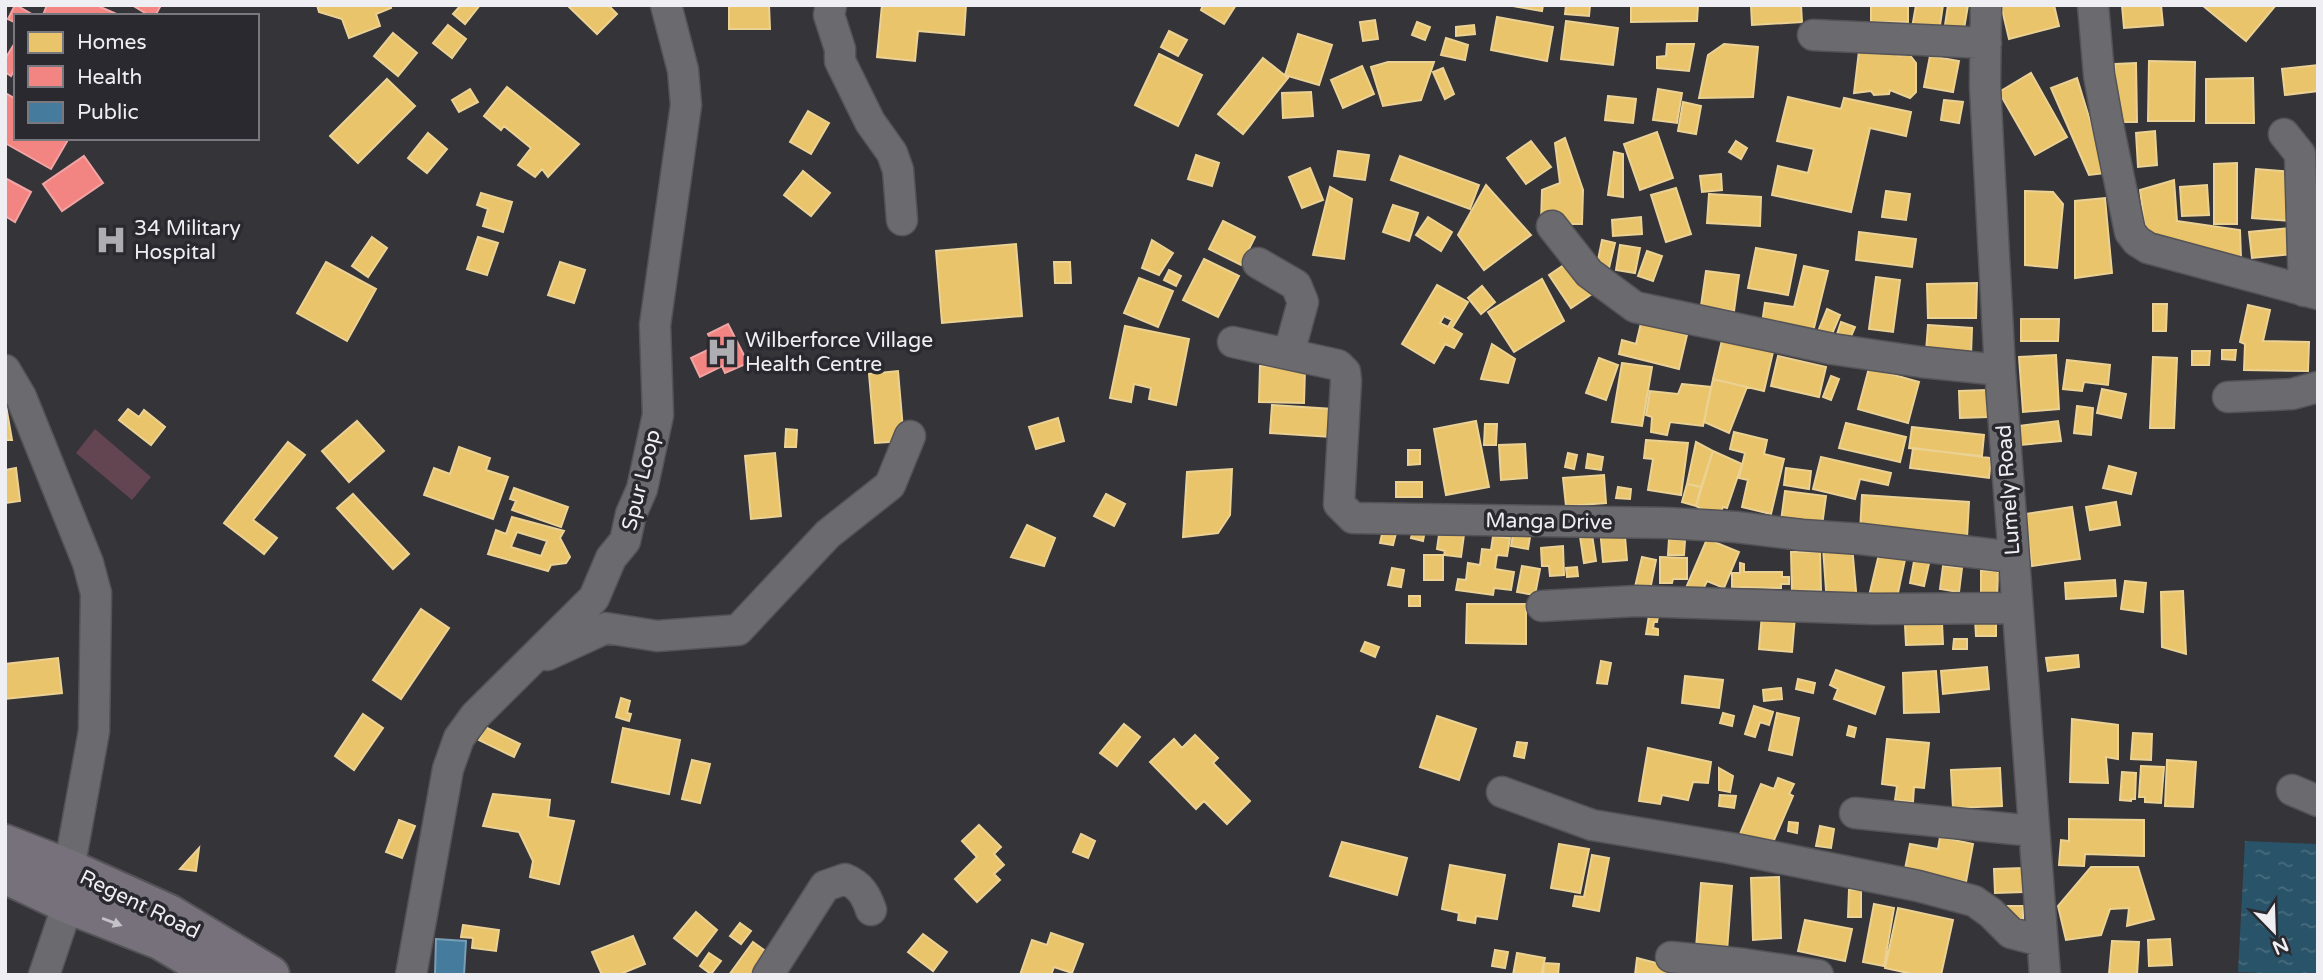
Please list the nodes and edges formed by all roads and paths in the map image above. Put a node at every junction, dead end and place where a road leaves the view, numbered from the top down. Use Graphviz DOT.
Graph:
graph roads {
  1 [pos="667,5"];
  2 [pos="831,5"];
  3 [pos="1986,5"];
  4 [pos="2094,5"];
  5 [pos="1812,35"];
  6 [pos="1986,43"];
  7 [pos="2284,134"];
  8 [pos="902,219"];
  9 [pos="1552,226"];
  10 [pos="1258,263"];
  11 [pos="2311,292"];
  12 [pos="1233,342"];
  13 [pos="1289,353"];
  14 [pos="5,370"];
  15 [pos="2000,370"];
  16 [pos="2318,387"];
  17 [pos="2228,397"];
  18 [pos="911,436"];
  19 [pos="2013,557"];
  20 [pos="1542,606"];
  21 [pos="2016,608"];
  22 [pos="531,663"];
  23 [pos="1502,792"];
  24 [pos="1855,813"];
  25 [pos="2034,831"];
  26 [pos="5,844"];
  27 [pos="5,874"];
  28 [pos="68,886"];
  29 [pos="871,910"];
  30 [pos="2042,942"];
  31 [pos="1671,957"];
  32 [pos="44,975"];
  33 [pos="219,975"];
  34 [pos="270,975"];
  35 [pos="411,975"];
  36 [pos="768,975"];
  37 [pos="1818,975"];
  38 [pos="2045,975"];
  1 -- 22 [label="street, Spur Loop"];
  2 -- 8 [label="street"];
  3 -- 6 [label="street, Lumely Road"];
  4 -- 11 [label="street"];
  5 -- 6 [label="street"];
  6 -- 15 [label="street, Lumely Road"];
  7 -- 11 [label="street"];
  9 -- 15 [label="street"];
  10 -- 13 [label="street"];
  12 -- 13 [label="street, Manga Drive"];
  13 -- 19 [label="street, Manga Drive"];
  14 -- 28 [label="street"];
  15 -- 19 [label="street, Lumely Road"];
  16 -- 17 [label="street"];
  18 -- 22 [label="street"];
  19 -- 21 [label="street, Lumely Road"];
  20 -- 21 [label="street"];
  21 -- 25 [label="street, Lumely Road"];
  22 -- 35 [label="street, Spur Loop"];
  23 -- 30 [label="street"];
  24 -- 25 [label="street"];
  25 -- 30 [label="street, Lumely Road"];
  26 -- 28 [label="main road, Regent Road"];
  27 -- 28 [label="main road, Regent Road"];
  28 -- 32 [label="street"];
  28 -- 33 [label="main road, Regent Road, one-way"];
  28 -- 34 [label="main road, Regent Road"];
  29 -- 36 [label="street"];
  30 -- 38 [label="street, Lumely Road"];
  31 -- 37 [label="street"];
}
